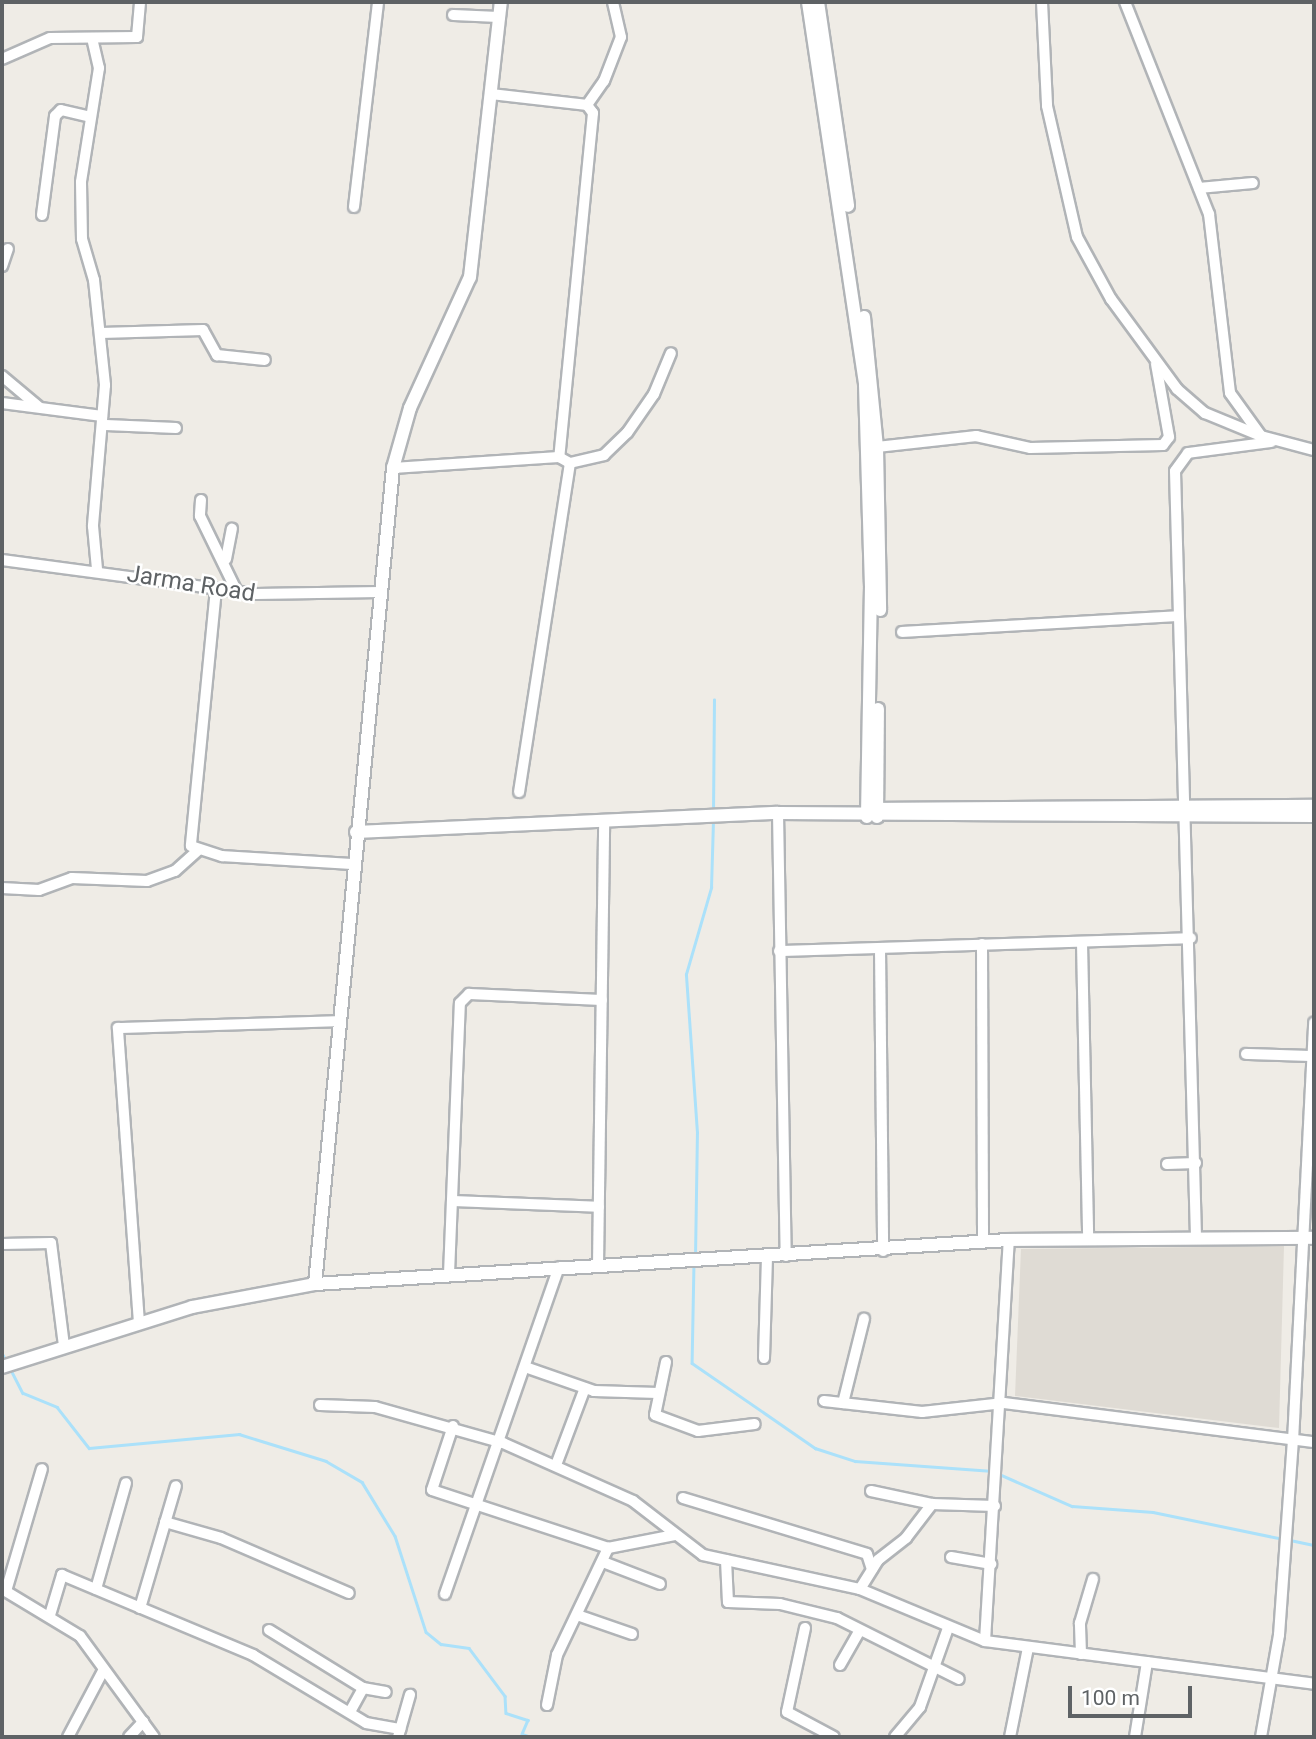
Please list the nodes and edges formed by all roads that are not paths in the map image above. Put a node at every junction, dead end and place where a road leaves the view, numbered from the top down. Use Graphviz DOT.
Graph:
graph roads {
  1 [pos="140,2"];
  2 [pos="378,2"];
  3 [pos="500,2"];
  4 [pos="613,2"];
  5 [pos="808,2"];
  6 [pos="818,2"];
  7 [pos="1042,2"];
  8 [pos="1125,2"];
  9 [pos="453,15"];
  10 [pos="499,17"];
  11 [pos="92,38"];
  12 [pos="2,59"];
  13 [pos="491,94"];
  14 [pos="587,105"];
  15 [pos="88,116"];
  16 [pos="1253,183"];
  17 [pos="1199,188"];
  18 [pos="354,206"];
  19 [pos="42,215"];
  20 [pos="8,249"];
  21 [pos="2,267"];
  22 [pos="101,333"];
  23 [pos="671,353"];
  24 [pos="265,360"];
  25 [pos="1156,363"];
  26 [pos="2,376"];
  27 [pos="2,403"];
  28 [pos="40,407"];
  29 [pos="104,420"];
  30 [pos="176,428"];
  31 [pos="1261,436"];
  32 [pos="1271,442"];
  33 [pos="877,447"];
  34 [pos="1314,450"];
  35 [pos="559,457"];
  36 [pos="570,463"];
  37 [pos="393,468"];
  38 [pos="201,500"];
  39 [pos="232,529"];
  40 [pos="226,559"];
  41 [pos="2,560"];
  42 [pos="97,569"];
  43 [pos="216,589"];
  44 [pos="237,592"];
  45 [pos="380,592"];
  46 [pos="1177,616"];
  47 [pos="902,632"];
  48 [pos="872,781"];
  49 [pos="519,792"];
  50 [pos="1314,806"];
  51 [pos="900,808"];
  52 [pos="847,812"];
  53 [pos="1187,812"];
  54 [pos="778,813"];
  55 [pos="872,813"];
  56 [pos="1314,816"];
  57 [pos="604,821"];
  58 [pos="356,832"];
  59 [pos="197,851"];
  60 [pos="351,864"];
  61 [pos="2,888"];
  62 [pos="1191,938"];
  63 [pos="1083,943"];
  64 [pos="982,944"];
  65 [pos="880,948"];
  66 [pos="779,950"];
  67 [pos="602,1000"];
  68 [pos="338,1021"];
  69 [pos="1314,1023"];
  70 [pos="1246,1054"];
  71 [pos="1313,1056"];
  72 [pos="1312,1128"];
  73 [pos="1196,1163"];
  74 [pos="1167,1164"];
  75 [pos="452,1201"];
  76 [pos="599,1207"];
  77 [pos="1196,1237"];
  78 [pos="1088,1238"];
  79 [pos="1311,1238"];
  80 [pos="1009,1240"];
  81 [pos="983,1242"];
  82 [pos="2,1244"];
  83 [pos="883,1251"];
  84 [pos="786,1256"];
  85 [pos="767,1257"];
  86 [pos="598,1265"];
  87 [pos="559,1267"];
  88 [pos="449,1274"];
  89 [pos="316,1284"];
  90 [pos="864,1319"];
  91 [pos="139,1323"];
  92 [pos="64,1346"];
  93 [pos="764,1358"];
  94 [pos="666,1362"];
  95 [pos="2,1367"];
  96 [pos="528,1368"];
  97 [pos="585,1388"];
  98 [pos="658,1393"];
  99 [pos="824,1401"];
  100 [pos="843,1403"];
  101 [pos="1004,1404"];
  102 [pos="320,1405"];
  103 [pos="755,1424"];
  104 [pos="453,1426"];
  105 [pos="1293,1441"];
  106 [pos="1314,1442"];
  107 [pos="503,1443"];
  108 [pos="556,1465"];
  109 [pos="42,1469"];
  110 [pos="126,1483"];
  111 [pos="176,1486"];
  112 [pos="871,1491"];
  113 [pos="683,1498"];
  114 [pos="932,1504"];
  115 [pos="995,1506"];
  116 [pos="478,1508"];
  117 [pos="165,1522"];
  118 [pos="675,1535"];
  119 [pos="607,1548"];
  120 [pos="951,1557"];
  121 [pos="726,1560"];
  122 [pos="603,1562"];
  123 [pos="991,1564"];
  124 [pos="872,1569"];
  125 [pos="1093,1578"];
  126 [pos="660,1584"];
  127 [pos="96,1589"];
  128 [pos="860,1589"];
  129 [pos="4,1590"];
  130 [pos="349,1593"];
  131 [pos="445,1594"];
  132 [pos="140,1608"];
  133 [pos="50,1615"];
  134 [pos="580,1616"];
  135 [pos="806,1628"];
  136 [pos="948,1628"];
  137 [pos="269,1630"];
  138 [pos="860,1630"];
  139 [pos="632,1634"];
  140 [pos="985,1641"];
  141 [pos="1028,1648"];
  142 [pos="1081,1654"];
  143 [pos="1147,1662"];
  144 [pos="840,1665"];
  145 [pos="935,1668"];
  146 [pos="103,1671"];
  147 [pos="1274,1678"];
  148 [pos="959,1679"];
  149 [pos="1314,1684"];
  150 [pos="363,1688"];
  151 [pos="386,1692"];
  152 [pos="410,1695"];
  153 [pos="547,1705"];
  154 [pos="351,1710"];
  155 [pos="143,1722"];
  156 [pos="399,1733"];
  157 [pos="68,1737"];
  158 [pos="129,1737"];
  159 [pos="154,1737"];
  160 [pos="834,1737"];
  161 [pos="895,1737"];
  162 [pos="1010,1737"];
  163 [pos="1135,1737"];
  164 [pos="1261,1737"];
  1 -- 11 [label="street"];
  2 -- 18 [label="street"];
  3 -- 10 [label="street"];
  4 -- 14 [label="street"];
  5 -- 48 [label="street"];
  6 -- 33 [label="street"];
  7 -- 25 [label="street"];
  8 -- 17 [label="street"];
  9 -- 10 [label="street"];
  10 -- 13 [label="street"];
  11 -- 12 [label="street"];
  11 -- 15 [label="street"];
  13 -- 14 [label="street"];
  13 -- 37 [label="street"];
  14 -- 35 [label="street"];
  15 -- 19 [label="street"];
  15 -- 22 [label="street"];
  16 -- 17 [label="street"];
  17 -- 31 [label="street"];
  20 -- 21 [label="street"];
  22 -- 24 [label="street"];
  22 -- 29 [label="street"];
  23 -- 36 [label="street"];
  25 -- 31 [label="street"];
  25 -- 33 [label="street"];
  26 -- 28 [label="street"];
  27 -- 28 [label="street"];
  28 -- 29 [label="street"];
  29 -- 30 [label="street"];
  29 -- 42 [label="street"];
  31 -- 32 [label="street"];
  32 -- 34 [label="street"];
  32 -- 46 [label="street"];
  33 -- 48 [label="street"];
  35 -- 36 [label="street"];
  35 -- 37 [label="street"];
  36 -- 49 [label="street"];
  37 -- 45 [label="street"];
  38 -- 40 [label="street"];
  39 -- 40 [label="street"];
  40 -- 44 [label="street"];
  41 -- 42 [label="street, Jarma Road"];
  42 -- 43 [label="street, Jarma Road"];
  43 -- 44 [label="street, Jarma Road"];
  43 -- 59 [label="street"];
  44 -- 45 [label="street, Jarma Road"];
  45 -- 58 [label="street"];
  46 -- 47 [label="street"];
  46 -- 53 [label="street"];
  48 -- 51 [label="street"];
  48 -- 52 [label="street"];
  48 -- 55 [label="street"];
  50 -- 53 [label="street"];
  51 -- 53 [label="street"];
  51 -- 55 [label="street"];
  52 -- 54 [label="street"];
  52 -- 55 [label="street"];
  53 -- 55 [label="street"];
  53 -- 56 [label="street"];
  53 -- 62 [label="street"];
  54 -- 57 [label="street"];
  54 -- 66 [label="street"];
  57 -- 58 [label="street"];
  57 -- 67 [label="street"];
  58 -- 60 [label="street"];
  59 -- 60 [label="street"];
  59 -- 61 [label="street"];
  60 -- 68 [label="street"];
  62 -- 63 [label="street"];
  62 -- 73 [label="street"];
  63 -- 64 [label="street"];
  63 -- 78 [label="street"];
  64 -- 65 [label="street"];
  64 -- 81 [label="street"];
  65 -- 66 [label="street"];
  65 -- 83 [label="street"];
  66 -- 84 [label="street"];
  67 -- 75 [label="street"];
  67 -- 76 [label="street"];
  68 -- 89 [label="street"];
  68 -- 91 [label="street"];
  69 -- 71 [label="street"];
  70 -- 71 [label="street"];
  71 -- 72 [label="street"];
  72 -- 79 [label="street"];
  73 -- 74 [label="street"];
  73 -- 77 [label="street"];
  75 -- 76 [label="street"];
  75 -- 88 [label="street"];
  76 -- 86 [label="street"];
  77 -- 78 [label="street"];
  77 -- 79 [label="street"];
  78 -- 80 [label="street"];
  79 -- 105 [label="street"];
  80 -- 81 [label="street"];
  80 -- 101 [label="street"];
  81 -- 83 [label="street"];
  82 -- 92 [label="street"];
  83 -- 84 [label="street"];
  84 -- 85 [label="street"];
  85 -- 86 [label="street"];
  85 -- 93 [label="street"];
  86 -- 87 [label="street"];
  87 -- 88 [label="street"];
  87 -- 96 [label="street"];
  88 -- 89 [label="street"];
  89 -- 91 [label="street"];
  90 -- 100 [label="street"];
  91 -- 92 [label="street"];
  92 -- 95 [label="street"];
  94 -- 98 [label="street"];
  96 -- 97 [label="street"];
  96 -- 107 [label="street"];
  97 -- 98 [label="street"];
  97 -- 108 [label="street"];
  98 -- 103 [label="street"];
  99 -- 100 [label="street"];
  100 -- 101 [label="street"];
  101 -- 105 [label="street"];
  101 -- 115 [label="street"];
  102 -- 104 [label="street"];
  104 -- 107 [label="street"];
  104 -- 116 [label="street"];
  105 -- 106 [label="street"];
  105 -- 147 [label="street"];
  107 -- 108 [label="street"];
  107 -- 116 [label="street"];
  108 -- 118 [label="street"];
  109 -- 129 [label="street"];
  110 -- 127 [label="street"];
  111 -- 117 [label="street"];
  112 -- 114 [label="street"];
  113 -- 124 [label="street"];
  114 -- 115 [label="street"];
  114 -- 124 [label="street"];
  115 -- 123 [label="street"];
  116 -- 119 [label="street"];
  116 -- 131 [label="street"];
  117 -- 130 [label="street"];
  117 -- 132 [label="street"];
  118 -- 119 [label="street"];
  118 -- 121 [label="street"];
  119 -- 122 [label="street"];
  120 -- 123 [label="street"];
  121 -- 128 [label="street"];
  121 -- 138 [label="street"];
  122 -- 126 [label="street"];
  122 -- 134 [label="street"];
  123 -- 140 [label="street"];
  124 -- 128 [label="street"];
  125 -- 142 [label="street"];
  127 -- 132 [label="street"];
  127 -- 133 [label="street"];
  128 -- 136 [label="street"];
  129 -- 133 [label="street"];
  132 -- 154 [label="street"];
  133 -- 146 [label="street"];
  134 -- 139 [label="street"];
  134 -- 153 [label="street"];
  135 -- 160 [label="street"];
  136 -- 140 [label="street"];
  136 -- 145 [label="street"];
  137 -- 150 [label="street"];
  138 -- 144 [label="street"];
  138 -- 145 [label="street"];
  140 -- 141 [label="street"];
  141 -- 142 [label="street"];
  141 -- 162 [label="street"];
  142 -- 143 [label="street"];
  143 -- 147 [label="street"];
  143 -- 163 [label="street"];
  145 -- 148 [label="street"];
  145 -- 161 [label="street"];
  146 -- 155 [label="street"];
  146 -- 157 [label="street"];
  147 -- 149 [label="street"];
  147 -- 164 [label="street"];
  150 -- 151 [label="street"];
  150 -- 154 [label="street"];
  152 -- 156 [label="street"];
  154 -- 156 [label="street"];
  155 -- 158 [label="street"];
  155 -- 159 [label="street"];
}
